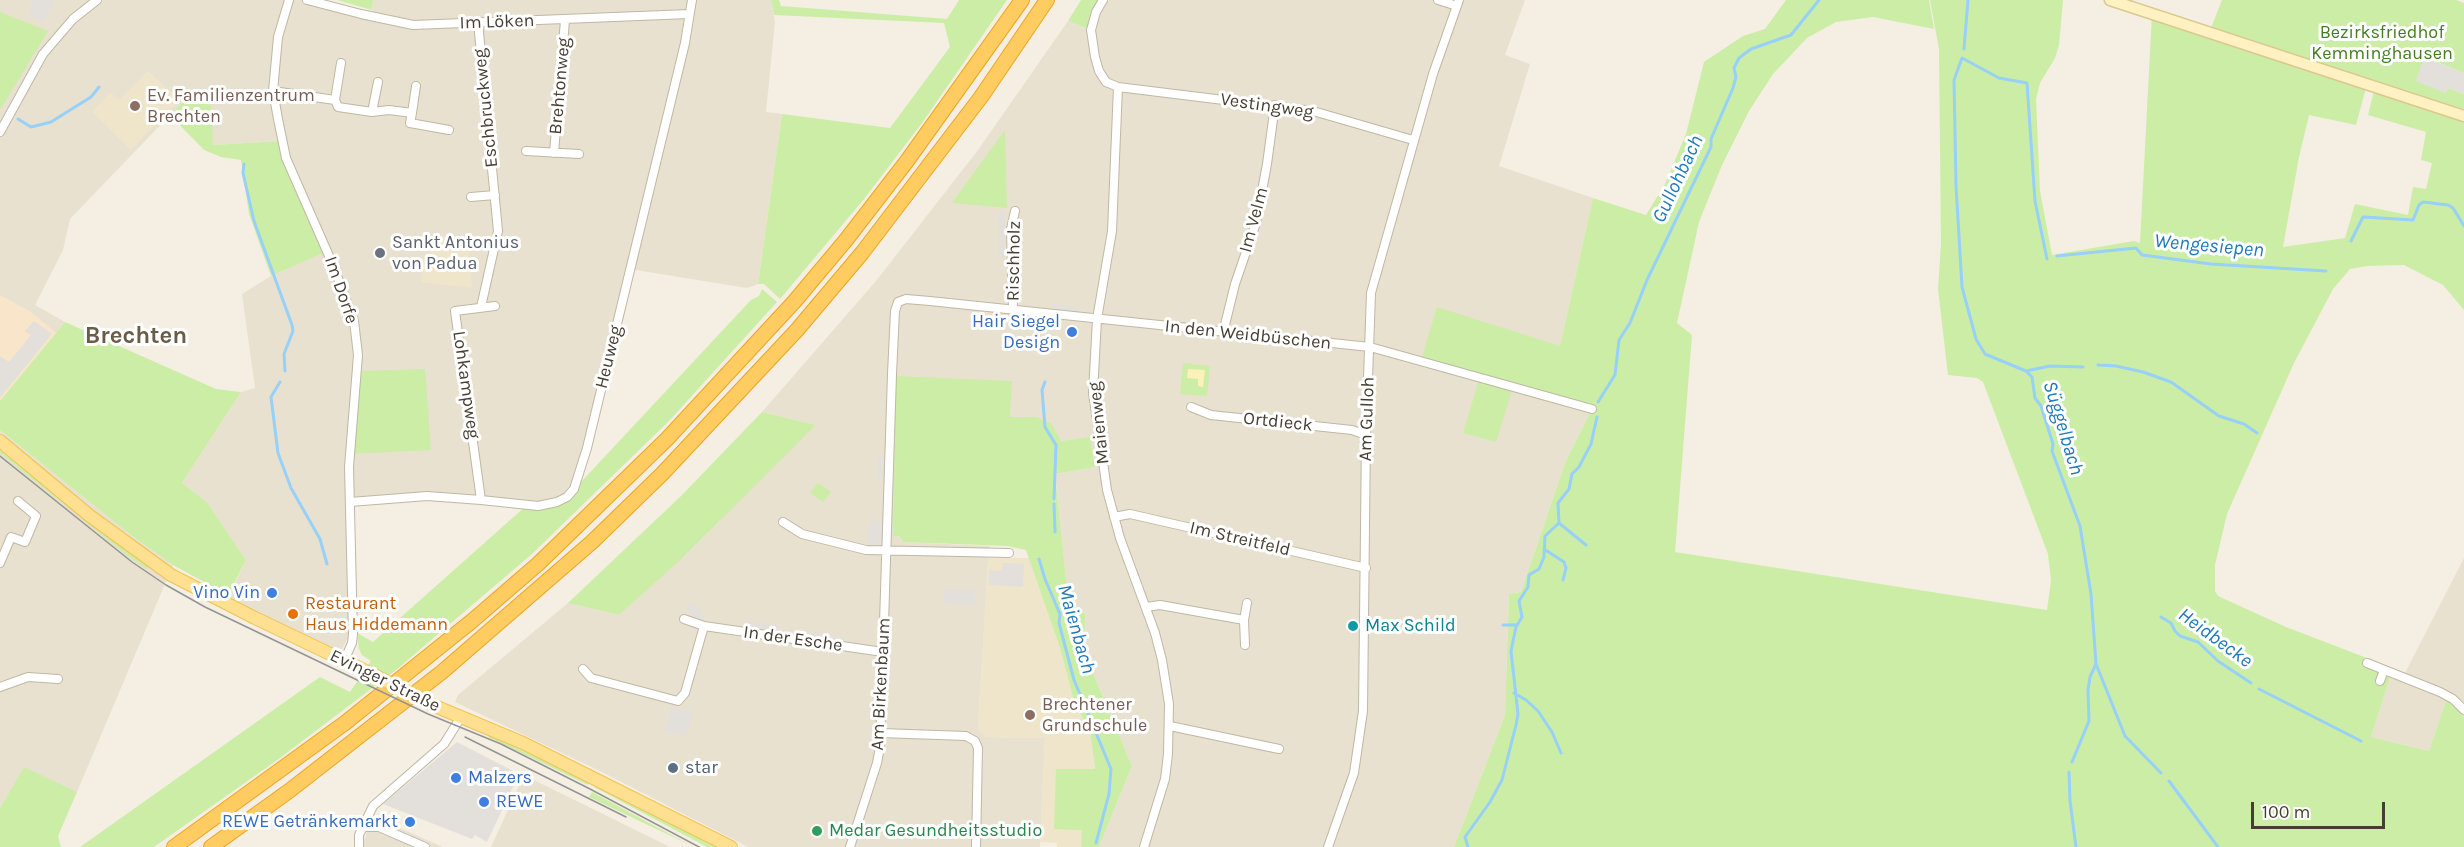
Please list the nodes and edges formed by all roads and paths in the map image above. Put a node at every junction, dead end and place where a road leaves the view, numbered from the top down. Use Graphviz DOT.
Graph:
graph roads {
  1 [pos="97,0"];
  2 [pos="289,0"];
  3 [pos="307,0"];
  4 [pos="692,0"];
  5 [pos="1022,0"];
  6 [pos="1047,0"];
  7 [pos="1103,0"];
  8 [pos="1438,0"];
  9 [pos="2110,0"];
  10 [pos="1458,3"];
  11 [pos="690,14"];
  12 [pos="565,20"];
  13 [pos="478,22"];
  14 [pos="341,63"];
  15 [pos="378,82"];
  16 [pos="416,86"];
  17 [pos="1118,87"];
  18 [pos="273,91"];
  19 [pos="335,100"];
  20 [pos="1275,105"];
  21 [pos="372,112"];
  22 [pos="412,113"];
  23 [pos="2464,116"];
  24 [pos="449,130"];
  25 [pos="0,132"];
  26 [pos="1413,140"];
  27 [pos="526,151"];
  28 [pos="554,153"];
  29 [pos="579,154"];
  30 [pos="495,195"];
  31 [pos="471,198"];
  32 [pos="1015,211"];
  33 [pos="898,302"];
  34 [pos="495,306"];
  35 [pos="481,308"];
  36 [pos="1013,310"];
  37 [pos="1097,319"];
  38 [pos="1223,333"];
  39 [pos="1370,347"];
  40 [pos="1191,407"];
  41 [pos="1592,409"];
  42 [pos="1366,435"];
  43 [pos="0,441"];
  44 [pos="481,500"];
  45 [pos="18,501"];
  46 [pos="350,502"];
  47 [pos="1114,517"];
  48 [pos="783,522"];
  49 [pos="886,552"];
  50 [pos="1009,553"];
  51 [pos="0,563"];
  52 [pos="1366,568"];
  53 [pos="1247,603"];
  54 [pos="1146,607"];
  55 [pos="684,619"];
  56 [pos="1244,620"];
  57 [pos="704,626"];
  58 [pos="1245,645"];
  59 [pos="883,652"];
  60 [pos="344,661"];
  61 [pos="2367,663"];
  62 [pos="584,669"];
  63 [pos="2384,670"];
  64 [pos="58,679"];
  65 [pos="2380,681"];
  66 [pos="0,687"];
  67 [pos="2464,710"];
  68 [pos="461,717"];
  69 [pos="1170,726"];
  70 [pos="881,734"];
  71 [pos="1279,749"];
  72 [pos="364,827"];
  73 [pos="174,847"];
  74 [pos="211,847"];
  75 [pos="359,847"];
  76 [pos="425,847"];
  77 [pos="731,847"];
  78 [pos="850,847"];
  79 [pos="976,847"];
  80 [pos="1144,847"];
  81 [pos="1328,847"];
  1 -- 25 [label="street"];
  2 -- 18 [label="street, Im Dorfe"];
  3 -- 13 [label="street, Im Löken"];
  4 -- 11 [label="street, Heuweg"];
  5 -- 73 [label="highway"];
  6 -- 74 [label="highway"];
  7 -- 17 [label="street"];
  8 -- 10 [label="street"];
  9 -- 23 [label="street"];
  10 -- 26 [label="street, Am Gulloh"];
  11 -- 12 [label="street, Im Löken"];
  11 -- 44 [label="street, Heuweg"];
  12 -- 13 [label="street, Im Löken"];
  12 -- 28 [label="street, Brehtonweg"];
  13 -- 30 [label="street, Eschbruckweg"];
  14 -- 19 [label="street"];
  15 -- 21 [label="street"];
  16 -- 22 [label="street"];
  17 -- 20 [label="street, Vestingweg"];
  17 -- 37 [label="street, Maienweg"];
  18 -- 19 [label="street"];
  18 -- 46 [label="street, Im Dorfe"];
  19 -- 21 [label="street"];
  20 -- 26 [label="street, Vestingweg"];
  20 -- 38 [label="street, Im Velm"];
  21 -- 22 [label="street"];
  22 -- 24 [label="street"];
  26 -- 39 [label="street, Am Gulloh"];
  27 -- 28 [label="street, Brehtonweg"];
  28 -- 29 [label="street, Brehtonweg"];
  30 -- 31 [label="street"];
  30 -- 35 [label="street, Eschbruckweg"];
  32 -- 36 [label="street, Rischholz"];
  33 -- 36 [label="street, In den Weidbüschen"];
  33 -- 49 [label="street, Am Birkenbaum"];
  34 -- 35 [label="street, Lohkampweg"];
  35 -- 44 [label="street, Lohkampweg"];
  36 -- 37 [label="street, In den Weidbüschen"];
  37 -- 38 [label="street, In den Weidbüschen"];
  37 -- 47 [label="street, Maienweg"];
  38 -- 39 [label="street, In den Weidbüschen"];
  39 -- 41 [label="street, In den Weidbüschen"];
  39 -- 42 [label="street, Am Gulloh"];
  40 -- 42 [label="street, Ortdieck"];
  42 -- 52 [label="street, Am Gulloh"];
  43 -- 60 [label="main road, Evinger Straße"];
  44 -- 46 [label="street, Heuweg"];
  45 -- 51 [label="street"];
  46 -- 60 [label="street, Im Dorfe"];
  47 -- 52 [label="street, Im Streitfeld"];
  47 -- 54 [label="street, Maienweg"];
  48 -- 49 [label="street"];
  49 -- 50 [label="street"];
  49 -- 59 [label="street, Am Birkenbaum"];
  52 -- 81 [label="street, Am Gulloh"];
  53 -- 56 [label="street"];
  54 -- 56 [label="street"];
  54 -- 69 [label="street, Maienweg"];
  55 -- 57 [label="street, In der Esche"];
  56 -- 58 [label="street"];
  57 -- 59 [label="street, In der Esche"];
  57 -- 62 [label="street"];
  59 -- 70 [label="street, Am Birkenbaum"];
  60 -- 68 [label="main road, Evinger Straße, bridge"];
  61 -- 63 [label="street"];
  63 -- 65 [label="street"];
  63 -- 67 [label="street"];
  64 -- 66 [label="street"];
  68 -- 72 [label="street"];
  68 -- 77 [label="main road, Evinger Straße"];
  69 -- 71 [label="street"];
  69 -- 80 [label="street, Maienweg"];
  70 -- 78 [label="street, Am Birkenbaum"];
  70 -- 79 [label="street"];
  72 -- 75 [label="street"];
  72 -- 76 [label="street"];
}
